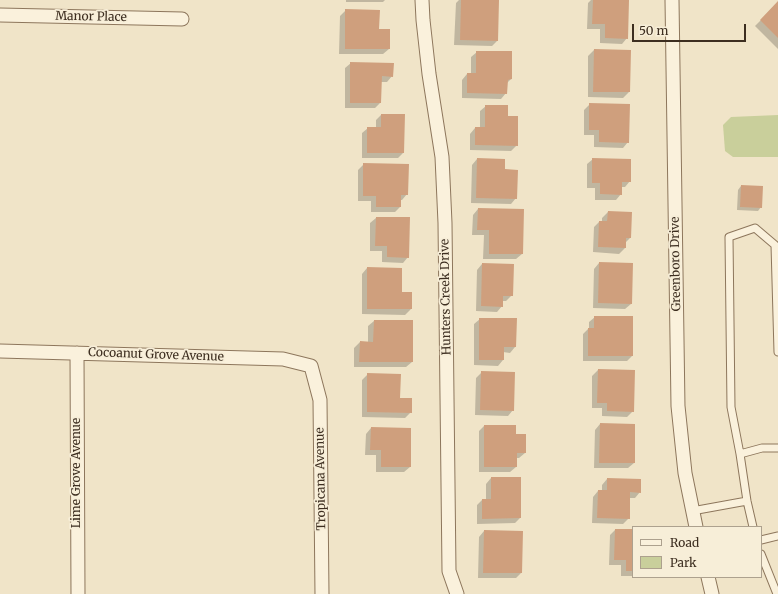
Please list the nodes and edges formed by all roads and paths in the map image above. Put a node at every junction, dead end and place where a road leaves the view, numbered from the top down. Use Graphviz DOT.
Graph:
graph roads {
  1 [pos="422,0"];
  2 [pos="672,0"];
  3 [pos="0,15"];
  4 [pos="182,19"];
  5 [pos="0,351"];
  6 [pos="77,352"];
  7 [pos="778,352"];
  8 [pos="310,366"];
  9 [pos="778,448"];
  10 [pos="740,454"];
  11 [pos="747,501"];
  12 [pos="692,511"];
  13 [pos="696,526"];
  14 [pos="753,526"];
  15 [pos="778,536"];
  16 [pos="762,540"];
  17 [pos="762,556"];
  18 [pos="708,578"];
  19 [pos="78,594"];
  20 [pos="322,594"];
  21 [pos="457,594"];
  22 [pos="712,594"];
  23 [pos="778,594"];
  1 -- 21 [label="street, Hunters Creek Drive"];
  2 -- 12 [label="street, Greenboro Drive"];
  3 -- 4 [label="street, Manor Place"];
  5 -- 6 [label="street, Cocoanut Grove Avenue"];
  6 -- 8 [label="street, Cocoanut Grove Avenue"];
  6 -- 19 [label="street, Lime Grove Avenue"];
  7 -- 10 [label="lane"];
  8 -- 20 [label="street, Tropicana Avenue"];
  9 -- 10 [label="lane"];
  10 -- 11 [label="lane"];
  11 -- 12 [label="lane"];
  11 -- 14 [label="lane"];
  12 -- 13 [label="street, Greenboro Drive"];
  15 -- 16 [label="lane"];
  17 -- 23 [label="lane"];
  18 -- 22 [label="street"];
}
